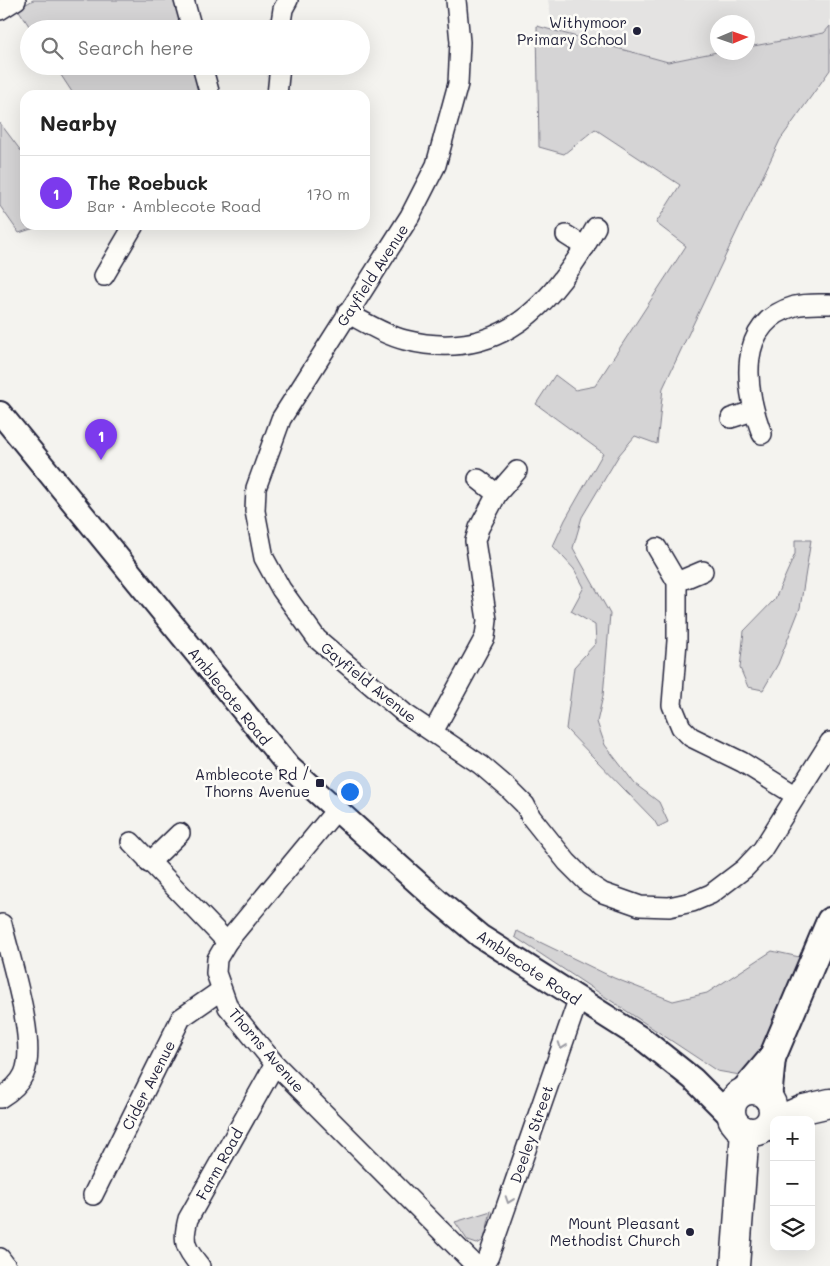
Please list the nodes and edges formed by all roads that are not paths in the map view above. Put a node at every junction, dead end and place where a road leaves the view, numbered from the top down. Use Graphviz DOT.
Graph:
graph roads {
  1 [pos="16,0"];
  2 [pos="184,0"];
  3 [pos="288,0"];
  4 [pos="456,0"];
  5 [pos="0,10"];
  6 [pos="190,20"];
  7 [pos="281,20"];
  8 [pos="204,75"];
  9 [pos="279,75"];
  10 [pos="209,90"];
  11 [pos="278,90"];
  12 [pos="596,227"];
  13 [pos="131,230"];
  14 [pos="566,236"];
  15 [pos="585,247"];
  16 [pos="104,276"];
  17 [pos="830,304"];
  18 [pos="347,312"];
  19 [pos="754,411"];
  20 [pos="0,413"];
  21 [pos="731,418"];
  22 [pos="762,434"];
  23 [pos="517,471"];
  24 [pos="478,479"];
  25 [pos="497,494"];
  26 [pos="657,548"];
  27 [pos="703,571"];
  28 [pos="677,582"];
  29 [pos="433,732"];
  30 [pos="830,742"];
  31 [pos="795,796"];
  32 [pos="336,809"];
  33 [pos="180,833"];
  34 [pos="131,842"];
  35 [pos="149,863"];
  36 [pos="830,921"];
  37 [pos="6,922"];
  38 [pos="227,942"];
  39 [pos="220,991"];
  40 [pos="578,1000"];
  41 [pos="275,1064"];
  42 [pos="0,1098"];
  43 [pos="830,1103"];
  44 [pos="758,1111"];
  45 [pos="93,1195"];
  46 [pos="0,1258"];
  47 [pos="6,1266"];
  48 [pos="200,1266"];
  49 [pos="476,1266"];
  50 [pos="483,1266"];
  51 [pos="735,1266"];
  1 -- 5 [label="street"];
  2 -- 6 [label="street"];
  3 -- 7 [label="street"];
  4 -- 18 [label="street, Gayfield Avenue"];
  8 -- 10 [label="street"];
  9 -- 11 [label="street"];
  12 -- 15 [label="street"];
  13 -- 16 [label="street"];
  14 -- 15 [label="street"];
  15 -- 18 [label="street"];
  17 -- 19 [label="street"];
  18 -- 29 [label="street, Gayfield Avenue"];
  19 -- 21 [label="street"];
  19 -- 22 [label="street"];
  20 -- 32 [label="street, Amblecote Road"];
  23 -- 25 [label="street"];
  24 -- 25 [label="street"];
  25 -- 29 [label="street"];
  26 -- 28 [label="street"];
  27 -- 28 [label="street"];
  28 -- 31 [label="street"];
  29 -- 31 [label="street, Gayfield Avenue"];
  30 -- 31 [label="street, Gayfield Avenue"];
  32 -- 38 [label="street, Thorns Avenue"];
  32 -- 40 [label="street, Amblecote Road"];
  33 -- 35 [label="street"];
  34 -- 35 [label="street"];
  35 -- 38 [label="street"];
  36 -- 44 [label="main road"];
  37 -- 42 [label="street"];
  38 -- 39 [label="street, Thorns Avenue"];
  39 -- 41 [label="street, Thorns Avenue"];
  39 -- 45 [label="street, Cider Avenue"];
  40 -- 44 [label="street, Amblecote Road"];
  40 -- 50 [label="street, Deeley Street, one-way"];
  41 -- 48 [label="street, Farm Road"];
  41 -- 49 [label="street, Thorns Avenue"];
  43 -- 44 [label="main road"];
  44 -- 51 [label="main road"];
  46 -- 47 [label="street"];
}
